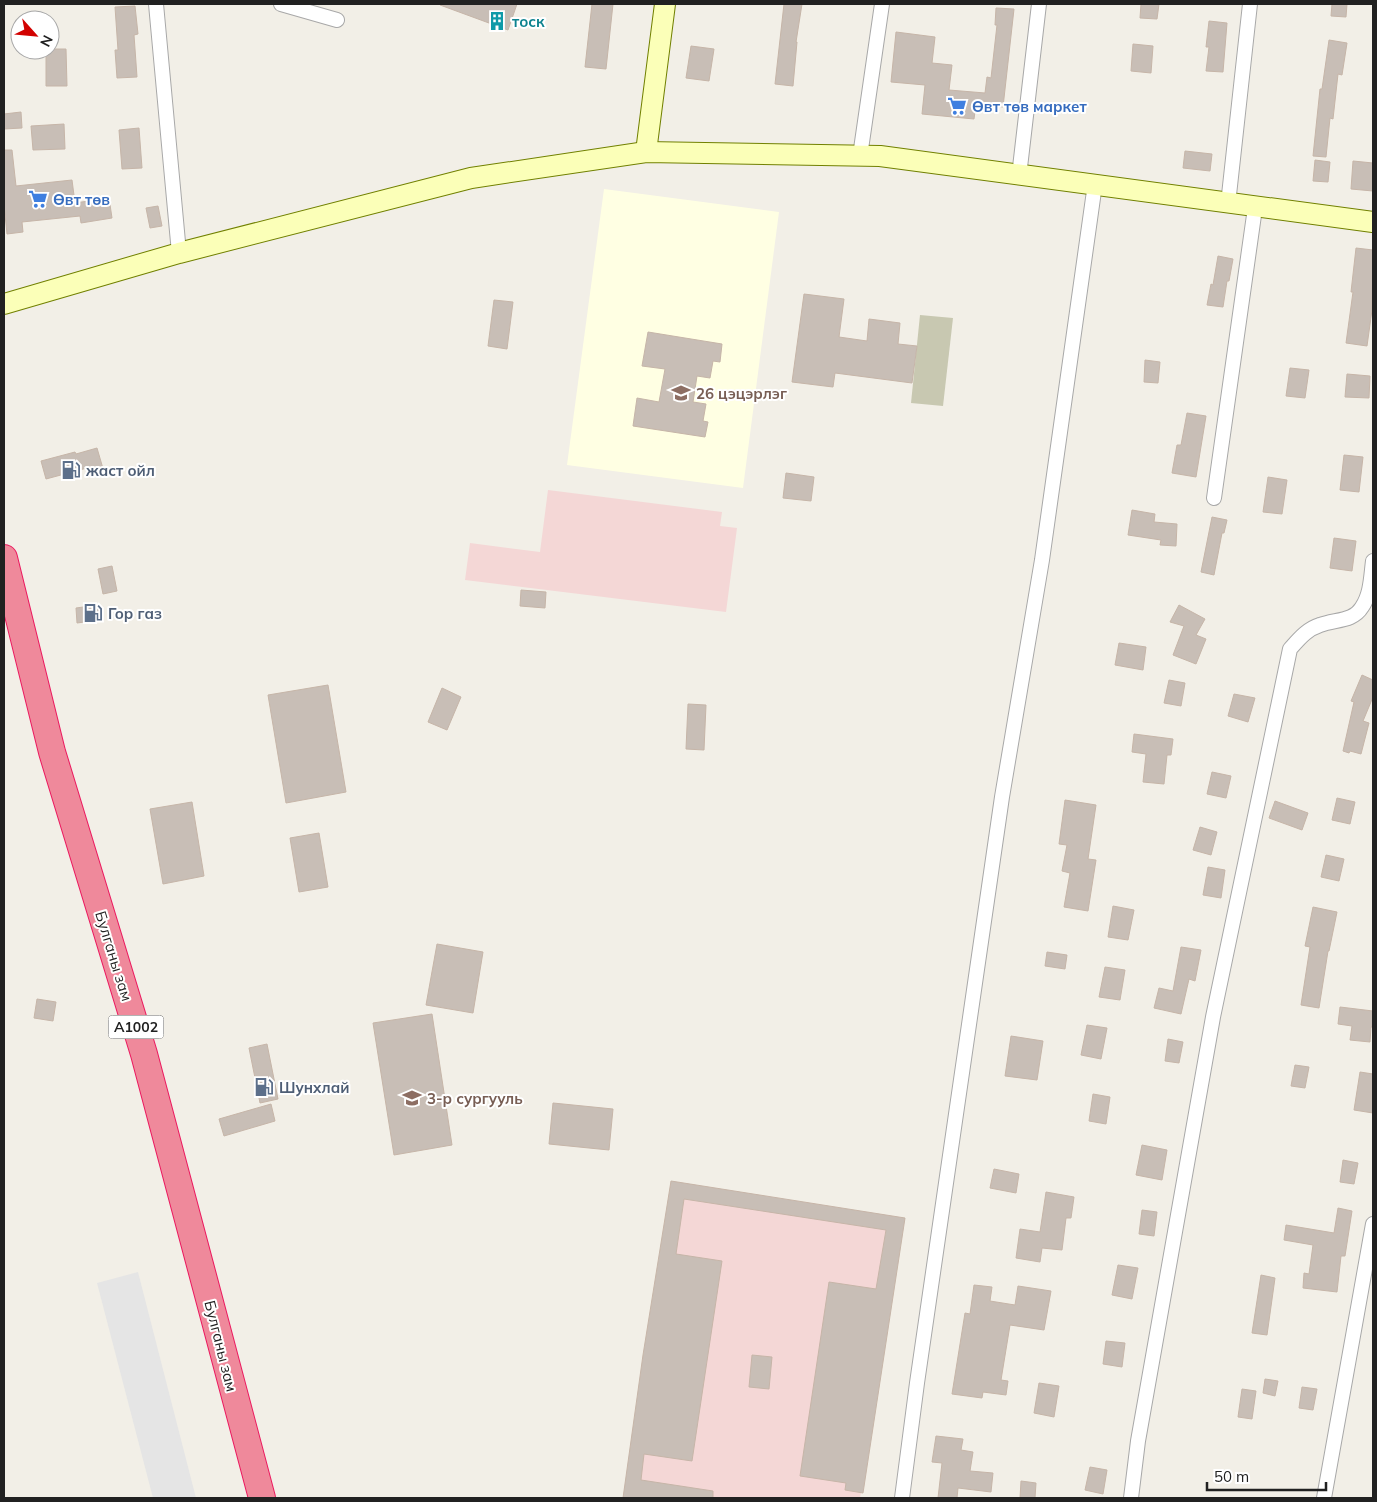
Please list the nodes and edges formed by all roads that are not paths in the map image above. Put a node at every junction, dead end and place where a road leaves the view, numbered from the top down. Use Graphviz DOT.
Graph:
graph roads {
  1 [pos="156,4"];
  2 [pos="281,4"];
  3 [pos="665,4"];
  4 [pos="882,4"];
  5 [pos="1039,4"];
  6 [pos="1250,4"];
  7 [pos="337,20"];
  8 [pos="646,152"];
  9 [pos="860,156"];
  10 [pos="1019,176"];
  11 [pos="1095,184"];
  12 [pos="1228,204"];
  13 [pos="1255,208"];
  14 [pos="1373,222"];
  15 [pos="179,253"];
  16 [pos="4,304"];
  17 [pos="1214,498"];
  18 [pos="4,558"];
  19 [pos="1373,561"];
  20 [pos="1373,1224"];
  21 [pos="262,1498"];
  22 [pos="902,1498"];
  23 [pos="1130,1498"];
  24 [pos="1324,1498"];
  1 -- 15 [label="street"];
  2 -- 7 [label="street"];
  3 -- 8 [label="main road"];
  4 -- 9 [label="street"];
  5 -- 10 [label="street"];
  6 -- 12 [label="street"];
  8 -- 9 [label="main road"];
  8 -- 15 [label="main road"];
  9 -- 10 [label="main road"];
  10 -- 11 [label="main road"];
  11 -- 12 [label="main road"];
  11 -- 22 [label="street"];
  12 -- 13 [label="main road"];
  13 -- 14 [label="main road"];
  13 -- 17 [label="street"];
  15 -- 16 [label="main road"];
  18 -- 21 [label="highway, Булганы зам / A1002"];
  19 -- 23 [label="street"];
  20 -- 24 [label="street"];
}
